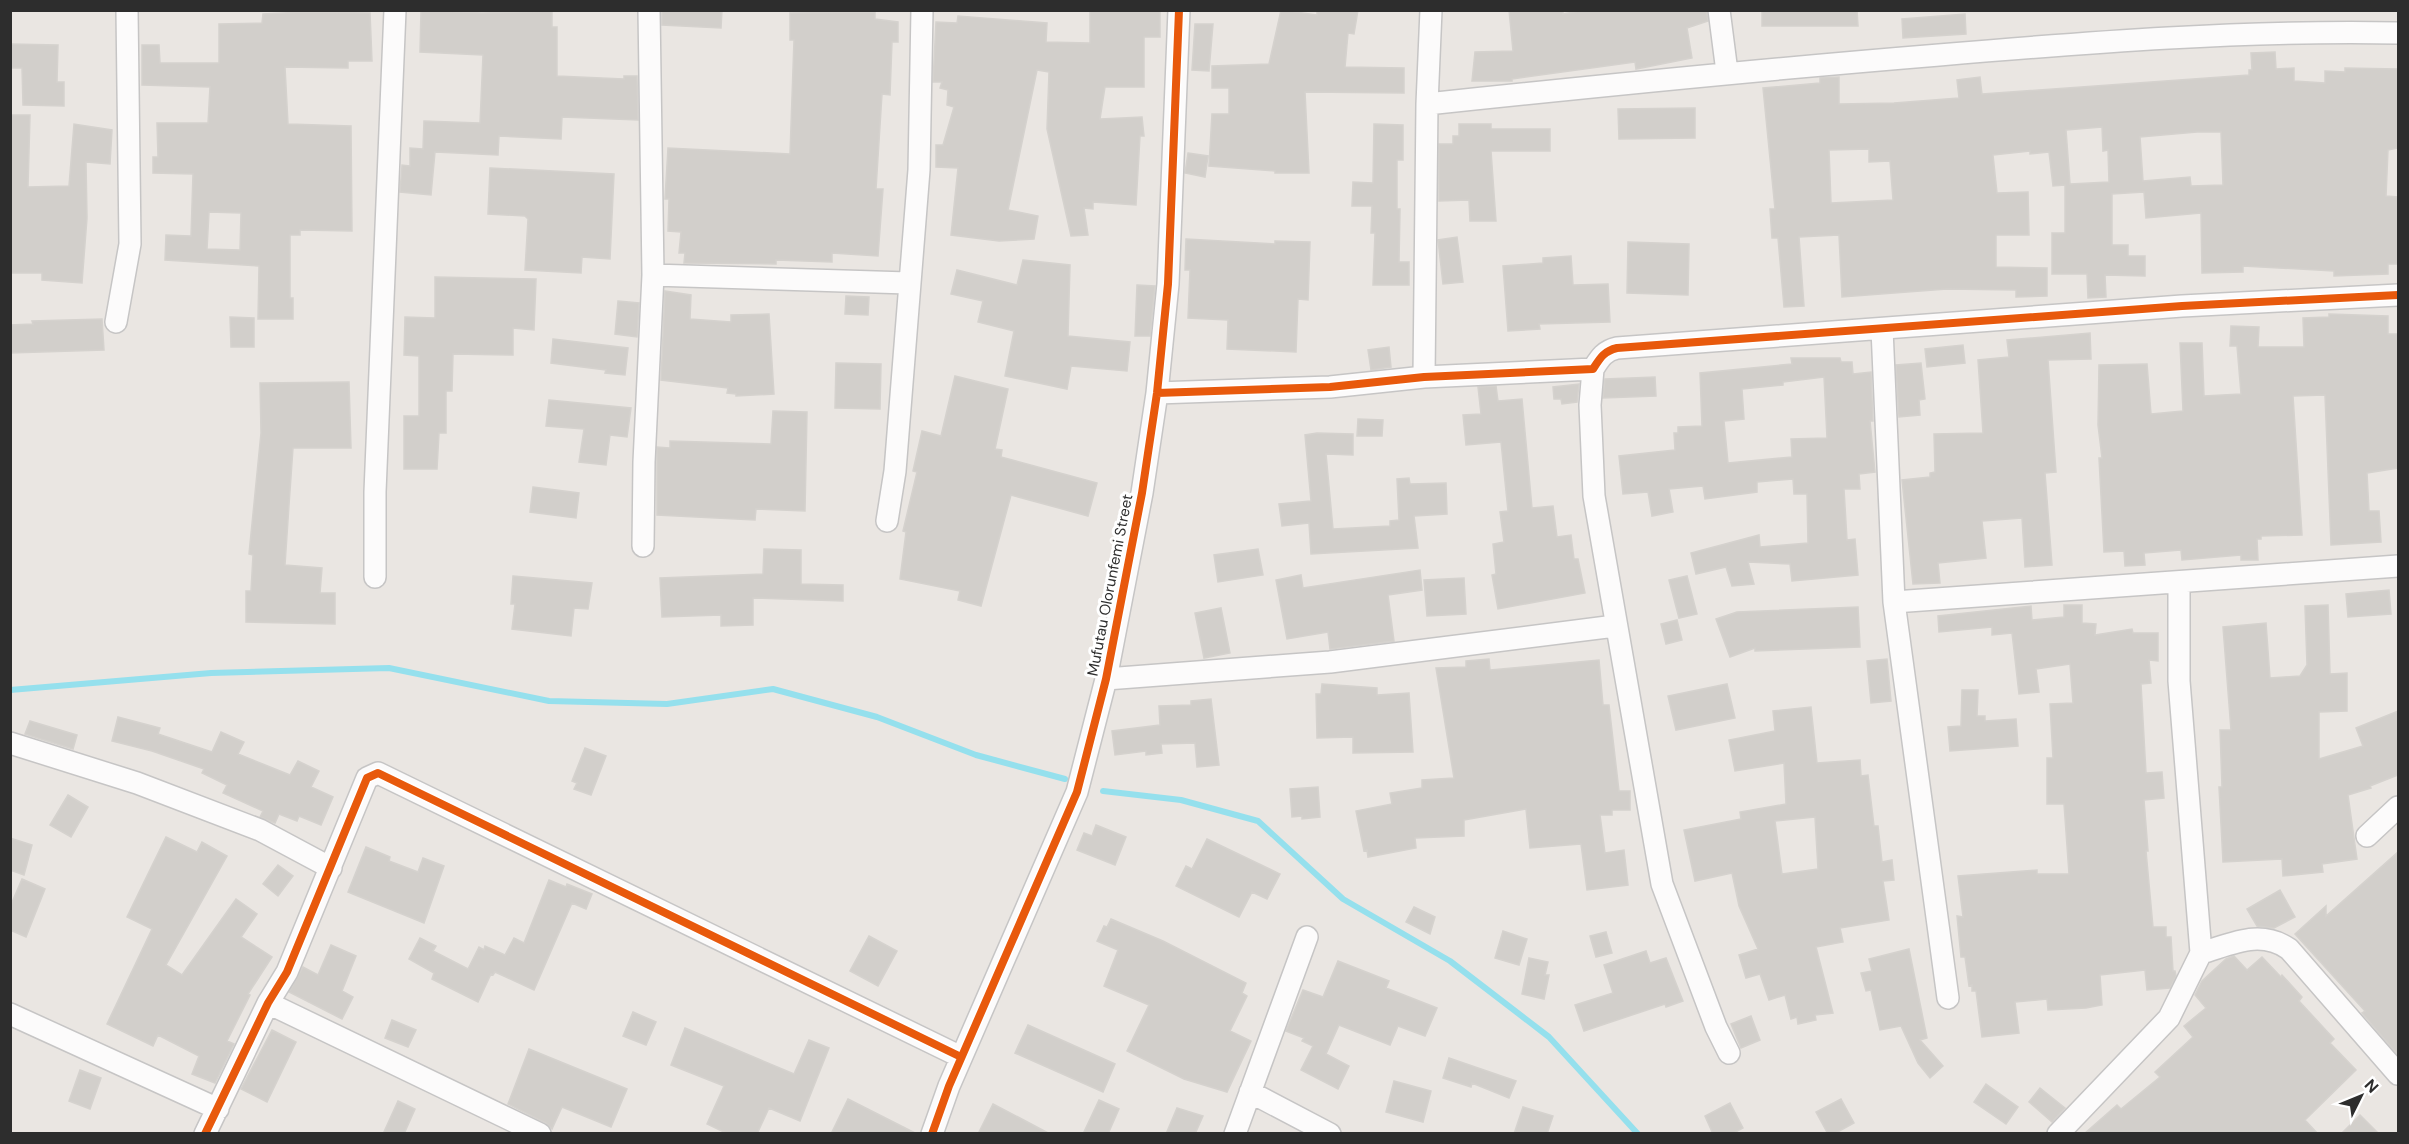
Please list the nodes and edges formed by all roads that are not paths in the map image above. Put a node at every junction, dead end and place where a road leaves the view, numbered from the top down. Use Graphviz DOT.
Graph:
graph roads {
  1 [pos="127,10"];
  2 [pos="395,10"];
  3 [pos="649,10"];
  4 [pos="922,10"];
  5 [pos="1179,10"];
  6 [pos="1431,10"];
  7 [pos="1719,10"];
  8 [pos="2398,33"];
  9 [pos="1727,72"];
  10 [pos="1426,104"];
  11 [pos="653,275"];
  12 [pos="908,283"];
  13 [pos="2398,295"];
  14 [pos="116,322"];
  15 [pos="1882,329"];
  16 [pos="1593,369"];
  17 [pos="1424,377"];
  18 [pos="1157,393"];
  19 [pos="887,521"];
  20 [pos="643,546"];
  21 [pos="2398,566"];
  22 [pos="375,578"];
  23 [pos="2179,583"];
  24 [pos="1894,602"];
  25 [pos="1616,626"];
  26 [pos="1106,679"];
  27 [pos="10,742"];
  28 [pos="2398,807"];
  29 [pos="2367,836"];
  30 [pos="331,868"];
  31 [pos="1307,937"];
  32 [pos="2201,953"];
  33 [pos="1948,998"];
  34 [pos="268,1003"];
  35 [pos="10,1014"];
  36 [pos="1729,1053"];
  37 [pos="961,1057"];
  38 [pos="2398,1074"];
  39 [pos="1250,1092"];
  40 [pos="218,1109"];
  41 [pos="205,1134"];
  42 [pos="540,1134"];
  43 [pos="932,1134"];
  44 [pos="1234,1134"];
  45 [pos="1330,1134"];
  46 [pos="2058,1134"];
  1 -- 14 [label="street"];
  2 -- 22 [label="street"];
  3 -- 11 [label="street"];
  4 -- 12 [label="street"];
  5 -- 18 [label="street, Mufutau Olorunfemi Street"];
  6 -- 10 [label="street"];
  7 -- 9 [label="street"];
  8 -- 9 [label="street"];
  9 -- 10 [label="street"];
  10 -- 17 [label="street"];
  11 -- 12 [label="street"];
  11 -- 20 [label="street"];
  12 -- 19 [label="street"];
  13 -- 15 [label="street"];
  15 -- 16 [label="street"];
  15 -- 24 [label="street"];
  16 -- 17 [label="street"];
  16 -- 25 [label="street"];
  17 -- 18 [label="street"];
  18 -- 26 [label="street, Mufutau Olorunfemi Street"];
  21 -- 23 [label="street"];
  23 -- 24 [label="street"];
  23 -- 32 [label="street"];
  24 -- 33 [label="street"];
  25 -- 26 [label="street"];
  25 -- 36 [label="street"];
  26 -- 37 [label="street, Mufutau Olorunfemi Street"];
  27 -- 30 [label="street"];
  28 -- 29 [label="street"];
  30 -- 34 [label="street"];
  30 -- 37 [label="street"];
  31 -- 39 [label="street"];
  32 -- 38 [label="street"];
  32 -- 46 [label="street"];
  34 -- 40 [label="street"];
  34 -- 42 [label="street"];
  35 -- 40 [label="street"];
  37 -- 43 [label="street, Mufutau Olorunfemi Street"];
  39 -- 44 [label="street"];
  39 -- 45 [label="street"];
  40 -- 41 [label="street"];
}
